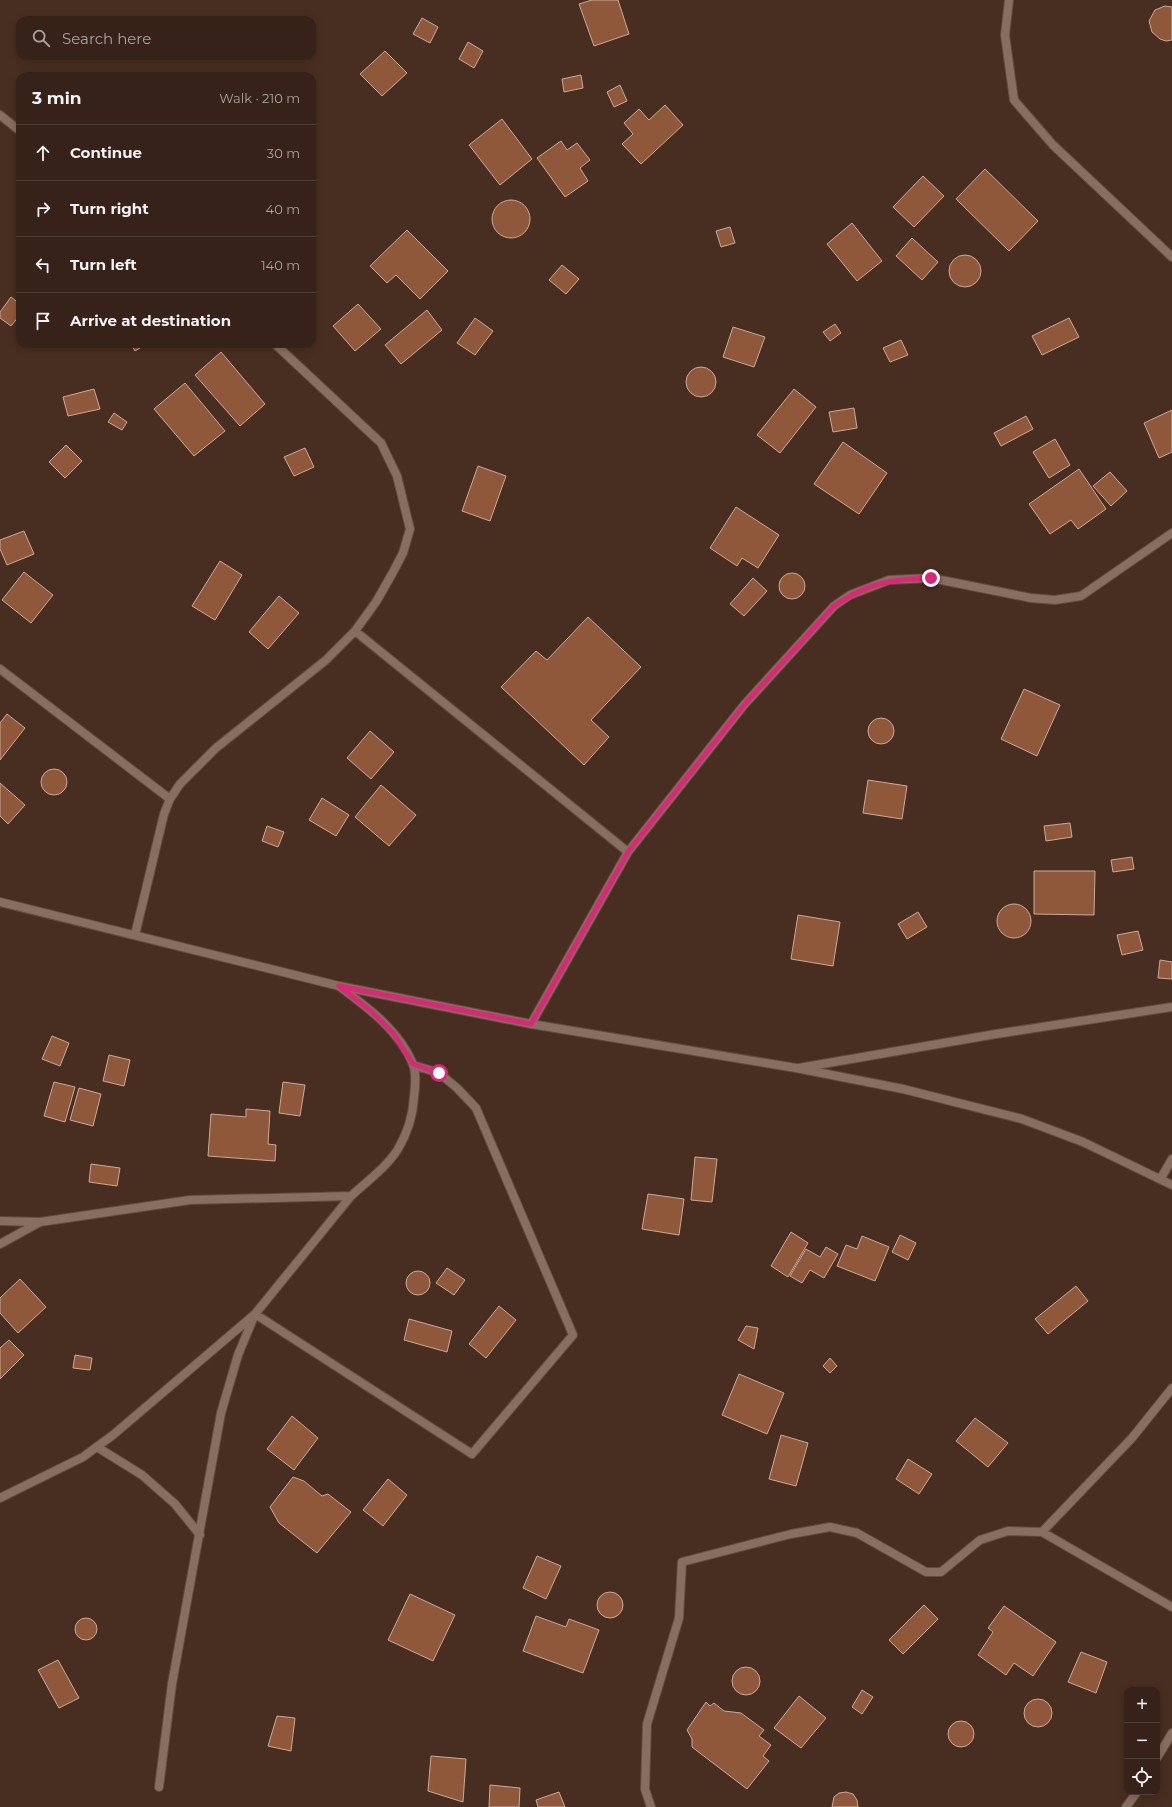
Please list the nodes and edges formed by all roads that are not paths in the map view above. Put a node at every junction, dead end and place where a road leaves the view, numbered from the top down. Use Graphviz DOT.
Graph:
graph roads {
  1 [pos="1009,0"];
  2 [pos="0,115"];
  3 [pos="16,129"];
  4 [pos="1172,257"];
  5 [pos="279,348"];
  6 [pos="1172,533"];
  7 [pos="355,631"];
  8 [pos="0,669"];
  9 [pos="170,799"];
  10 [pos="628,852"];
  11 [pos="0,902"];
  12 [pos="135,935"];
  13 [pos="339,986"];
  14 [pos="1172,1007"];
  15 [pos="531,1024"];
  16 [pos="413,1064"];
  17 [pos="796,1068"];
  18 [pos="1172,1159"];
  19 [pos="1161,1178"];
  20 [pos="1172,1185"];
  21 [pos="351,1196"];
  22 [pos="0,1221"];
  23 [pos="40,1222"];
  24 [pos="0,1244"];
  25 [pos="255,1314"];
  26 [pos="1172,1388"];
  27 [pos="97,1447"];
  28 [pos="0,1498"];
  29 [pos="1042,1532"];
  30 [pos="200,1535"];
  31 [pos="1172,1607"];
  32 [pos="1172,1733"];
  33 [pos="1160,1753"];
  34 [pos="159,1786"];
  35 [pos="1135,1795"];
  36 [pos="651,1807"];
  37 [pos="1126,1807"];
  1 -- 4 [label="street"];
  2 -- 3 [label="street"];
  5 -- 7 [label="street"];
  6 -- 10 [label="street"];
  7 -- 9 [label="street"];
  7 -- 10 [label="street"];
  8 -- 9 [label="street"];
  9 -- 12 [label="street"];
  10 -- 15 [label="street"];
  11 -- 12 [label="street"];
  12 -- 13 [label="street"];
  13 -- 15 [label="street"];
  13 -- 16 [label="street"];
  14 -- 17 [label="street"];
  15 -- 17 [label="street"];
  16 -- 21 [label="street"];
  16 -- 25 [label="street"];
  17 -- 19 [label="street"];
  18 -- 19 [label="street"];
  19 -- 20 [label="street"];
  21 -- 23 [label="street"];
  21 -- 25 [label="street"];
  22 -- 23 [label="street"];
  23 -- 24 [label="street"];
  25 -- 27 [label="street"];
  25 -- 30 [label="street"];
  26 -- 29 [label="street"];
  27 -- 28 [label="street"];
  27 -- 30 [label="street"];
  29 -- 31 [label="street"];
  29 -- 36 [label="street"];
  30 -- 34 [label="street"];
  32 -- 33 [label="street"];
  35 -- 37 [label="street"];
}
